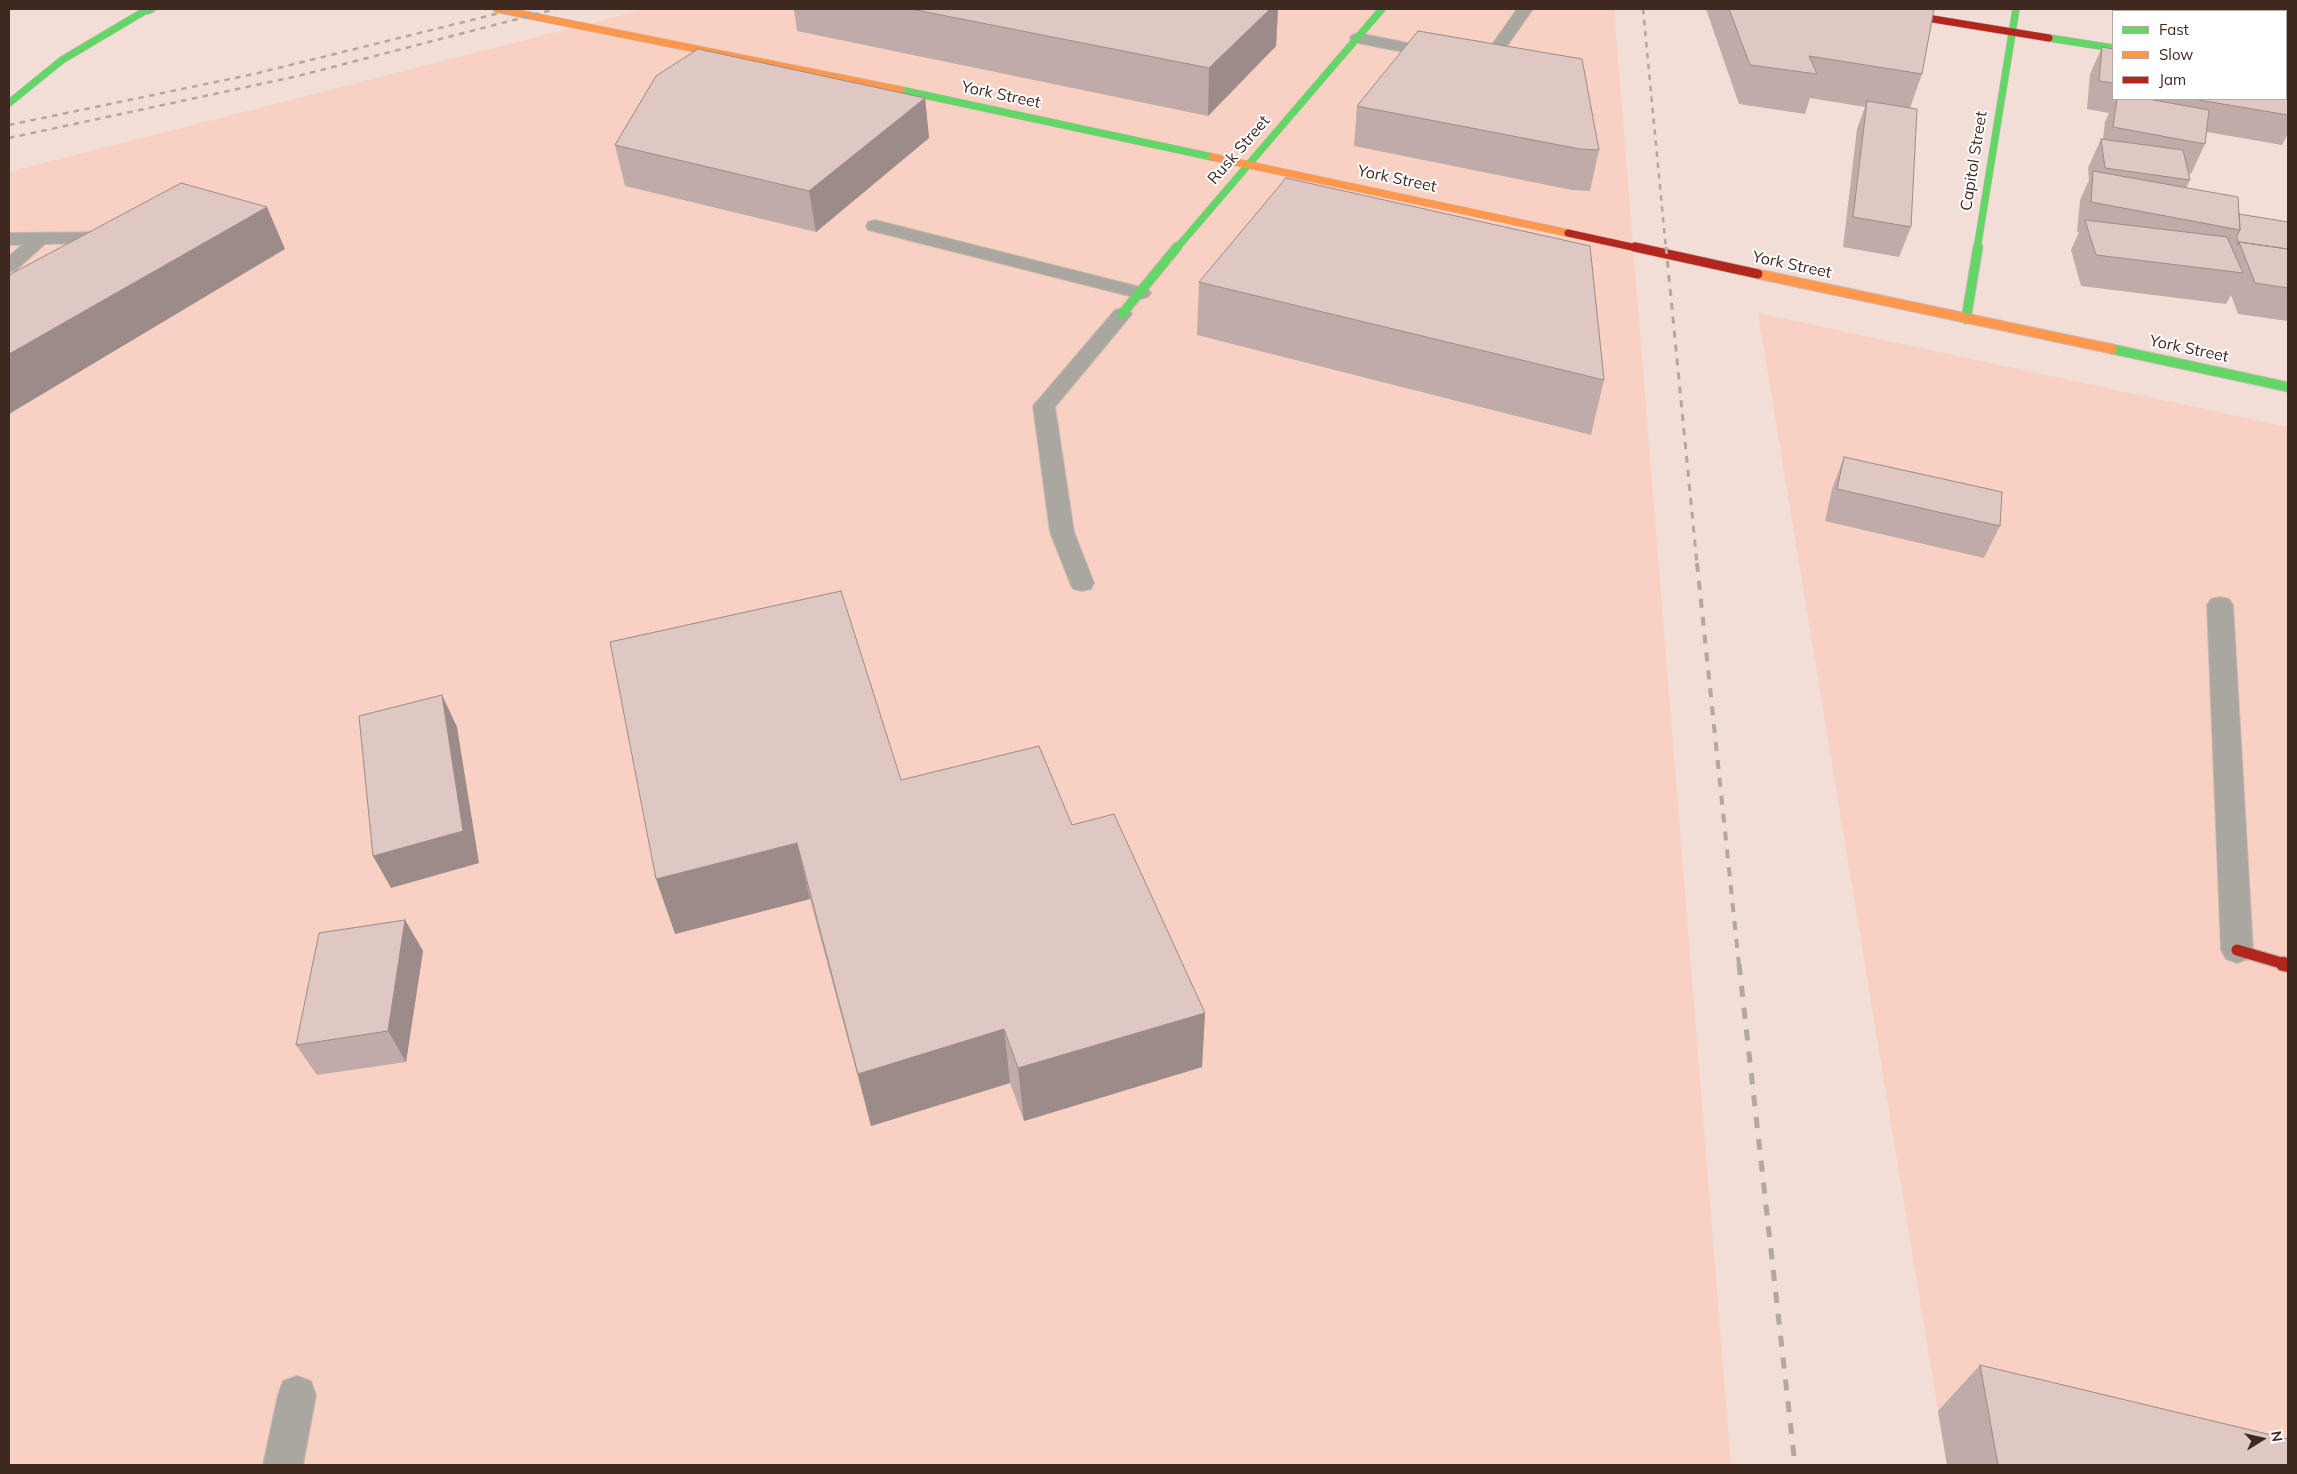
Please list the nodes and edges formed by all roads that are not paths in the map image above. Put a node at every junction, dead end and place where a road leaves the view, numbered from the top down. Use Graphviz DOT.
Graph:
graph roads {
  1 [pos="147,9"];
  2 [pos="497,9"];
  3 [pos="1382,9"];
  4 [pos="1525,9"];
  5 [pos="1872,9"];
  6 [pos="2016,9"];
  7 [pos="2011,31"];
  8 [pos="1358,38"];
  9 [pos="2112,48"];
  10 [pos="9,103"];
  11 [pos="1248,164"];
  12 [pos="875,226"];
  13 [pos="40,238"];
  14 [pos="120,238"];
  15 [pos="9,239"];
  16 [pos="9,266"];
  17 [pos="1141,293"];
  18 [pos="1122,314"];
  19 [pos="1966,319"];
  20 [pos="2288,387"];
  21 [pos="1082,583"];
  22 [pos="2220,605"];
  23 [pos="2237,950"];
  24 [pos="2288,965"];
  25 [pos="296,1395"];
  26 [pos="283,1465"];
  1 -- 10 [label="main road"];
  2 -- 11 [label="main road, York Street"];
  3 -- 8 [label="main road, Rusk Street"];
  4 -- 8 [label="lane"];
  5 -- 7 [label="main road"];
  6 -- 7 [label="main road, Capitol Street"];
  7 -- 9 [label="main road"];
  7 -- 19 [label="main road, Capitol Street"];
  8 -- 11 [label="main road, Rusk Street"];
  11 -- 17 [label="main road, Rusk Street"];
  11 -- 19 [label="main road, York Street"];
  12 -- 17 [label="lane"];
  13 -- 14 [label="lane"];
  13 -- 15 [label="lane"];
  13 -- 16 [label="lane"];
  17 -- 18 [label="main road, Rusk Street"];
  18 -- 21 [label="lane"];
  19 -- 20 [label="main road, York Street"];
  22 -- 23 [label="lane"];
  23 -- 24 [label="main road"];
  25 -- 26 [label="lane"];
}
